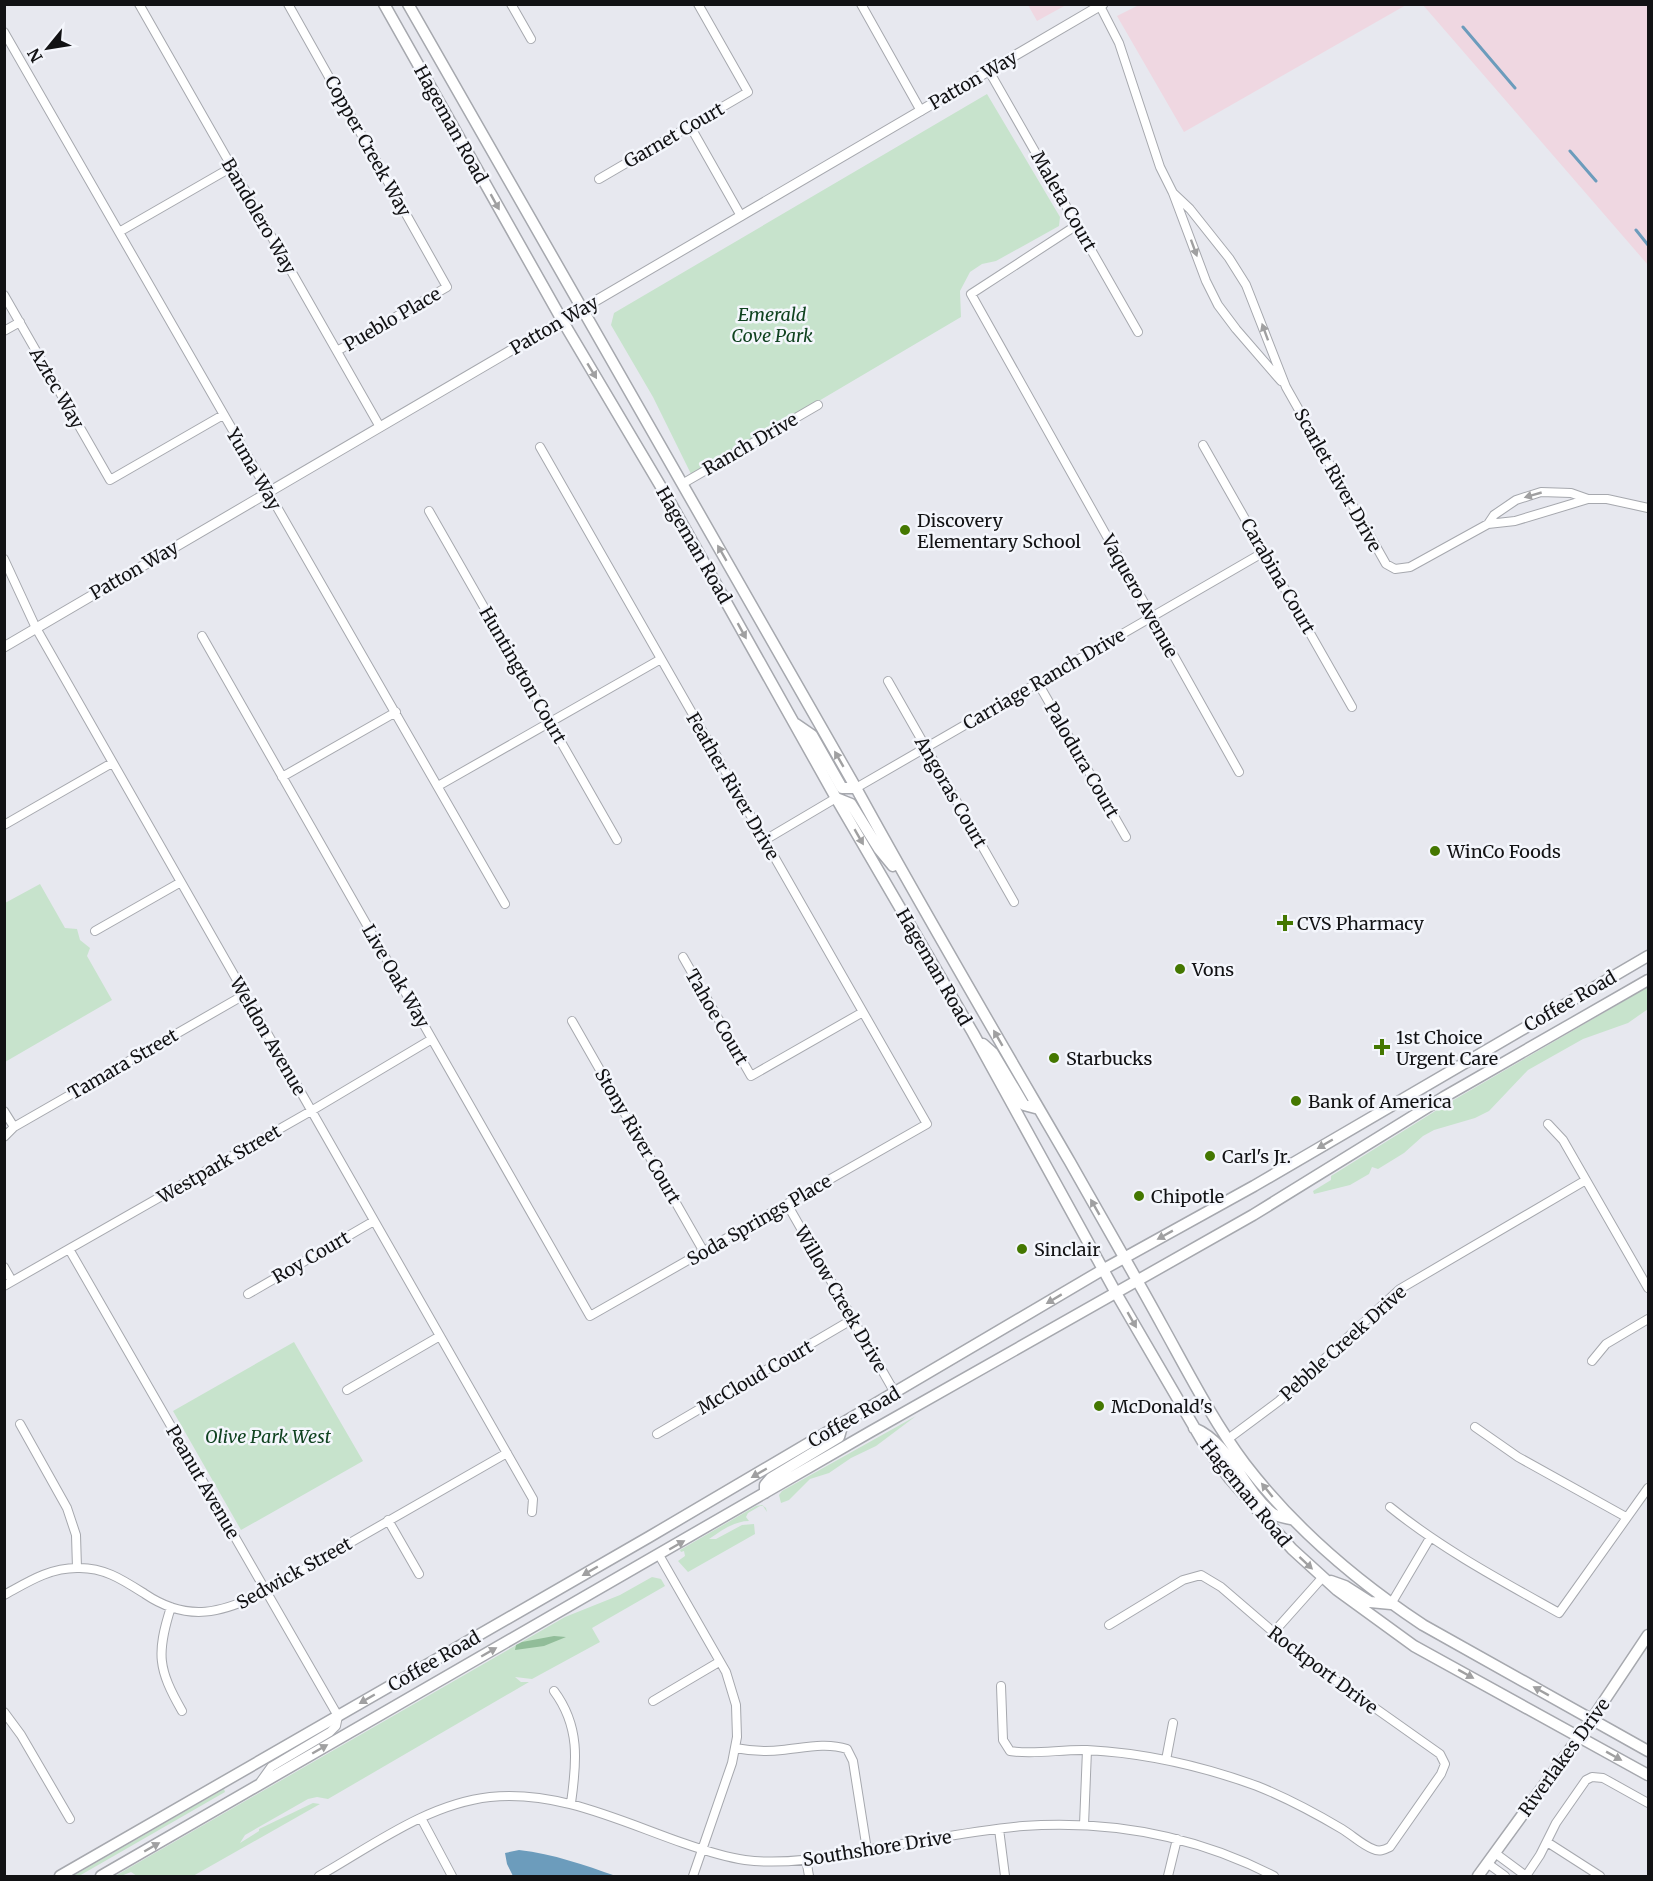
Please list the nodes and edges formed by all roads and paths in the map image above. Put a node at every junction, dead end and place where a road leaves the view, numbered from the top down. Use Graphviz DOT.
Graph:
graph roads {
  1 [pos="139,4"];
  2 [pos="288,4"];
  3 [pos="384,4"];
  4 [pos="408,4"];
  5 [pos="511,4"];
  6 [pos="698,4"];
  7 [pos="861,4"];
  8 [pos="1102,5"];
  9 [pos="4,32"];
  10 [pos="531,39"];
  11 [pos="989,71"];
  12 [pos="921,111"];
  13 [pos="690,126"];
  14 [pos="232,167"];
  15 [pos="599,178"];
  16 [pos="1173,193"];
  17 [pos="741,216"];
  18 [pos="1077,225"];
  19 [pos="119,232"];
  20 [pos="447,287"];
  21 [pos="4,295"];
  22 [pos="582,309"];
  23 [pos="562,320"];
  24 [pos="20,322"];
  25 [pos="4,331"];
  26 [pos="1138,332"];
  27 [pos="337,351"];
  28 [pos="1286,387"];
  29 [pos="818,405"];
  30 [pos="223,415"];
  31 [pos="380,427"];
  32 [pos="1203,445"];
  33 [pos="540,447"];
  34 [pos="682,484"];
  35 [pos="267,493"];
  36 [pos="1588,499"];
  37 [pos="1648,508"];
  38 [pos="429,511"];
  39 [pos="1488,524"];
  40 [pos="1264,552"];
  41 [pos="4,559"];
  42 [pos="1151,618"];
  43 [pos="36,628"];
  44 [pos="202,636"];
  45 [pos="4,647"];
  46 [pos="661,659"];
  47 [pos="888,681"];
  48 [pos="1038,683"];
  49 [pos="1352,707"];
  50 [pos="396,712"];
  51 [pos="549,722"];
  52 [pos="794,722"];
  53 [pos="926,748"];
  54 [pos="112,763"];
  55 [pos="1239,772"];
  56 [pos="282,777"];
  57 [pos="438,786"];
  58 [pos="856,788"];
  59 [pos="836,798"];
  60 [pos="4,825"];
  61 [pos="1126,837"];
  62 [pos="616,840"];
  63 [pos="765,840"];
  64 [pos="181,882"];
  65 [pos="908,882"];
  66 [pos="1014,902"];
  67 [pos="505,904"];
  68 [pos="95,931"];
  69 [pos="1648,956"];
  70 [pos="683,957"];
  71 [pos="1648,980"];
  72 [pos="244,995"];
  73 [pos="863,1012"];
  74 [pos="572,1021"];
  75 [pos="973,1033"];
  76 [pos="432,1039"];
  77 [pos="1039,1109"];
  78 [pos="4,1111"];
  79 [pos="311,1111"];
  80 [pos="927,1124"];
  81 [pos="1548,1124"];
  82 [pos="14,1127"];
  83 [pos="4,1137"];
  84 [pos="1586,1180"];
  85 [pos="787,1204"];
  86 [pos="374,1221"];
  87 [pos="69,1249"];
  88 [pos="704,1251"];
  89 [pos="1124,1258"];
  90 [pos="4,1267"];
  91 [pos="1104,1269"];
  92 [pos="12,1281"];
  93 [pos="1138,1281"];
  94 [pos="4,1286"];
  95 [pos="1648,1288"];
  96 [pos="1116,1293"];
  97 [pos="248,1294"];
  98 [pos="590,1316"];
  99 [pos="853,1319"];
  100 [pos="1648,1319"];
  101 [pos="440,1336"];
  102 [pos="1592,1361"];
  103 [pos="347,1390"];
  104 [pos="895,1393"];
  105 [pos="20,1424"];
  106 [pos="843,1424"];
  107 [pos="1475,1427"];
  108 [pos="1193,1428"];
  109 [pos="657,1434"];
  110 [pos="1228,1439"];
  111 [pos="507,1453"];
  112 [pos="1648,1488"];
  113 [pos="765,1493"];
  114 [pos="1390,1507"];
  115 [pos="532,1512"];
  116 [pos="1626,1517"];
  117 [pos="388,1520"];
  118 [pos="1294,1520"];
  119 [pos="1430,1538"];
  120 [pos="659,1555"];
  121 [pos="77,1568"];
  122 [pos="419,1574"];
  123 [pos="1322,1578"];
  124 [pos="266,1592"];
  125 [pos="4,1595"];
  126 [pos="1391,1604"];
  127 [pos="171,1607"];
  128 [pos="1109,1625"];
  129 [pos="1273,1633"];
  130 [pos="1648,1635"];
  131 [pos="719,1662"];
  132 [pos="1001,1686"];
  133 [pos="554,1691"];
  134 [pos="653,1701"];
  135 [pos="182,1711"];
  136 [pos="4,1712"];
  137 [pos="338,1716"];
  138 [pos="1592,1719"];
  139 [pos="1173,1723"];
  140 [pos="1580,1737"];
  141 [pos="735,1748"];
  142 [pos="1087,1750"];
  143 [pos="1648,1750"];
  144 [pos="1166,1760"];
  145 [pos="1648,1775"];
  146 [pos="258,1785"];
  147 [pos="571,1803"];
  148 [pos="1648,1803"];
  149 [pos="422,1818"];
  150 [pos="70,1819"];
  151 [pos="1084,1825"];
  152 [pos="999,1829"];
  153 [pos="1177,1839"];
  154 [pos="1547,1842"];
  155 [pos="703,1850"];
  156 [pos="867,1850"];
  157 [pos="1495,1853"];
  158 [pos="806,1859"];
  159 [pos="1487,1863"];
  160 [pos="60,1876"];
  161 [pos="101,1876"];
  162 [pos="319,1876"];
  163 [pos="452,1876"];
  164 [pos="693,1876"];
  165 [pos="809,1876"];
  166 [pos="1005,1876"];
  167 [pos="1168,1876"];
  168 [pos="1274,1876"];
  169 [pos="1478,1876"];
  170 [pos="1504,1876"];
  171 [pos="1526,1876"];
  172 [pos="1600,1876"];
  1 -- 14 [label="street, Bandolero Way"];
  2 -- 20 [label="street, Copper Creek Way"];
  3 -- 23 [label="main road, Hageman Road, one-way"];
  4 -- 22 [label="main road, Hageman Road"];
  5 -- 10 [label="street"];
  6 -- 13 [label="street, Garnet Court"];
  7 -- 12 [label="street"];
  8 -- 11 [label="street, Patton Way"];
  8 -- 16 [label="street, Scarlet River Drive"];
  9 -- 19 [label="street, Yuma Way"];
  11 -- 12 [label="street, Patton Way"];
  11 -- 18 [label="street, Maleta Court"];
  12 -- 17 [label="street, Patton Way"];
  13 -- 15 [label="street, Garnet Court"];
  13 -- 17 [label="street"];
  14 -- 19 [label="street"];
  14 -- 27 [label="street, Bandolero Way"];
  16 -- 28 [label="street, Scarlet River Drive, one-way"];
  28 -- 16 [label="street, Scarlet River Drive, one-way"];
  17 -- 22 [label="street, Patton Way"];
  18 -- 26 [label="street, Maleta Court"];
  18 -- 42 [label="street, Vaquero Avenue"];
  19 -- 30 [label="street, Yuma Way"];
  20 -- 27 [label="street, Pueblo Place"];
  21 -- 24 [label="street, Aztec Way"];
  22 -- 23 [label="street, Patton Way"];
  22 -- 34 [label="main road, Hageman Road"];
  23 -- 31 [label="street, Patton Way"];
  23 -- 52 [label="main road, Hageman Road, one-way"];
  24 -- 25 [label="street"];
  24 -- 30 [label="street, Aztec Way"];
  27 -- 31 [label="street, Bandolero Way"];
  28 -- 39 [label="street, Scarlet River Drive"];
  29 -- 34 [label="street, Ranch Drive"];
  30 -- 35 [label="street, Yuma Way"];
  31 -- 35 [label="street, Patton Way"];
  32 -- 40 [label="street, Carabina Court"];
  33 -- 46 [label="street, Feather River Drive"];
  58 -- 34 [label="main road, Hageman Road, one-way"];
  35 -- 43 [label="street, Patton Way"];
  35 -- 50 [label="street, Yuma Way"];
  36 -- 37 [label="street"];
  36 -- 39 [label="street"];
  36 -- 39 [label="street, one-way"];
  38 -- 51 [label="street, Huntington Court"];
  40 -- 42 [label="street, Carriage Ranch Drive"];
  40 -- 49 [label="street, Carabina Court"];
  41 -- 43 [label="street, Weldon Avenue"];
  42 -- 48 [label="street, Carriage Ranch Drive"];
  42 -- 55 [label="street, Vaquero Avenue"];
  43 -- 45 [label="street, Patton Way"];
  43 -- 54 [label="street, Weldon Avenue"];
  44 -- 56 [label="street, Live Oak Way"];
  46 -- 51 [label="street"];
  46 -- 63 [label="street, Feather River Drive"];
  47 -- 53 [label="street, Angoras Court"];
  48 -- 53 [label="street, Carriage Ranch Drive"];
  48 -- 61 [label="street, Palodura Court"];
  50 -- 56 [label="street"];
  50 -- 57 [label="street, Yuma Way"];
  51 -- 57 [label="street"];
  51 -- 62 [label="street, Huntington Court"];
  52 -- 58 [label="main road"];
  52 -- 59 [label="main road, Hageman Road"];
  53 -- 58 [label="street, Carriage Ranch Drive"];
  53 -- 66 [label="street, Angoras Court"];
  54 -- 60 [label="street"];
  54 -- 64 [label="street, Weldon Avenue"];
  56 -- 76 [label="street, Live Oak Way"];
  57 -- 67 [label="street, Yuma Way"];
  58 -- 65 [label="main road, Hageman Road"];
  59 -- 63 [label="street"];
  59 -- 65 [label="main road"];
  59 -- 75 [label="main road, Hageman Road, one-way"];
  63 -- 73 [label="street, Feather River Drive"];
  64 -- 68 [label="street"];
  64 -- 72 [label="street, Weldon Avenue"];
  77 -- 65 [label="main road, Hageman Road, one-way"];
  69 -- 89 [label="main road, Coffee Road, one-way"];
  70 -- 73 [label="street, Tahoe Court"];
  71 -- 93 [label="main road, Coffee Road"];
  72 -- 79 [label="street, Weldon Avenue"];
  72 -- 82 [label="street, Tamara Street"];
  73 -- 80 [label="street, Feather River Drive"];
  74 -- 88 [label="street, Stony River Court"];
  75 -- 77 [label="main road"];
  75 -- 91 [label="main road, Hageman Road"];
  76 -- 79 [label="street, Westpark Street"];
  76 -- 98 [label="street, Live Oak Way"];
  89 -- 77 [label="main road, Hageman Road, one-way"];
  78 -- 82 [label="street"];
  79 -- 86 [label="street, Weldon Avenue"];
  79 -- 87 [label="street, Westpark Street"];
  80 -- 85 [label="street, Soda Springs Place"];
  81 -- 84 [label="street"];
  82 -- 83 [label="street, Tamara Street"];
  84 -- 95 [label="street"];
  84 -- 110 [label="street, Pebble Creek Drive"];
  85 -- 88 [label="street, Soda Springs Place"];
  85 -- 99 [label="street, Willow Creek Drive"];
  86 -- 97 [label="street, Roy Court"];
  86 -- 101 [label="street, Weldon Avenue"];
  87 -- 92 [label="street, Westpark Street"];
  87 -- 124 [label="street, Peanut Avenue"];
  88 -- 98 [label="street, Soda Springs Place"];
  89 -- 91 [label="main road, Coffee Road"];
  89 -- 93 [label="main road, Hageman Road"];
  90 -- 92 [label="street"];
  91 -- 96 [label="main road, Hageman Road"];
  91 -- 104 [label="main road, Coffee Road, one-way"];
  92 -- 94 [label="street, Westpark Street"];
  93 -- 96 [label="main road, Coffee Road"];
  93 -- 110 [label="main road, Hageman Road"];
  96 -- 108 [label="main road, Hageman Road, one-way"];
  96 -- 113 [label="main road, Coffee Road"];
  99 -- 104 [label="street, Willow Creek Drive"];
  99 -- 109 [label="street, McCloud Court"];
  100 -- 102 [label="street"];
  101 -- 103 [label="street"];
  101 -- 111 [label="street, Weldon Avenue"];
  104 -- 106 [label="main road, Coffee Road"];
  105 -- 121 [label="street"];
  106 -- 113 [label="main road"];
  106 -- 137 [label="main road, Coffee Road, one-way"];
  107 -- 116 [label="street"];
  108 -- 118 [label="main road"];
  108 -- 123 [label="main road, Hageman Road, one-way"];
  118 -- 110 [label="main road, Hageman Road, one-way"];
  111 -- 115 [label="street, Weldon Avenue"];
  111 -- 117 [label="street, Sedwick Street"];
  112 -- 116 [label="street"];
  120 -- 113 [label="main road, Coffee Road, one-way"];
  114 -- 119 [label="street"];
  116 -- 119 [label="street"];
  117 -- 122 [label="street"];
  117 -- 124 [label="street, Sedwick Street"];
  118 -- 126 [label="main road, Hageman Road"];
  119 -- 126 [label="street"];
  120 -- 131 [label="street"];
  146 -- 120 [label="main road, Coffee Road, one-way"];
  121 -- 125 [label="street, Sedwick Street"];
  121 -- 127 [label="street, Sedwick Street"];
  123 -- 126 [label="main road"];
  123 -- 129 [label="street"];
  123 -- 140 [label="main road, Hageman Road, one-way"];
  124 -- 127 [label="street, Sedwick Street"];
  124 -- 137 [label="street, Peanut Avenue"];
  138 -- 126 [label="main road, Hageman Road, one-way"];
  127 -- 135 [label="street"];
  128 -- 129 [label="street, Rockport Drive"];
  129 -- 144 [label="street, Rockport Drive"];
  130 -- 138 [label="main road, Riverlakes Drive"];
  131 -- 134 [label="street"];
  131 -- 141 [label="street"];
  132 -- 142 [label="street"];
  133 -- 147 [label="street"];
  136 -- 150 [label="street"];
  137 -- 146 [label="street"];
  137 -- 160 [label="main road, Coffee Road"];
  138 -- 140 [label="main road, Riverlakes Drive"];
  138 -- 143 [label="main road, Hageman Road"];
  139 -- 144 [label="street"];
  140 -- 145 [label="main road, Hageman Road, one-way"];
  140 -- 157 [label="main road, Riverlakes Drive"];
  141 -- 155 [label="street"];
  141 -- 156 [label="street"];
  142 -- 144 [label="street"];
  142 -- 151 [label="street"];
  161 -- 146 [label="main road, Coffee Road, one-way"];
  147 -- 149 [label="street, Southshore Drive"];
  147 -- 155 [label="street, Southshore Drive"];
  148 -- 154 [label="street"];
  149 -- 162 [label="street, Southshore Drive"];
  149 -- 163 [label="street"];
  151 -- 152 [label="street, Southshore Drive"];
  151 -- 153 [label="street, Southshore Drive"];
  152 -- 156 [label="street, Southshore Drive"];
  152 -- 166 [label="street"];
  153 -- 167 [label="street"];
  153 -- 168 [label="street, Southshore Drive"];
  154 -- 171 [label="street"];
  154 -- 172 [label="street"];
  155 -- 158 [label="street, Southshore Drive"];
  155 -- 164 [label="street"];
  156 -- 158 [label="street, Southshore Drive"];
  157 -- 159 [label="main road, Riverlakes Drive"];
  157 -- 171 [label="street"];
  158 -- 165 [label="street"];
  159 -- 169 [label="main road, Riverlakes Drive"];
  159 -- 170 [label="street"];
}
